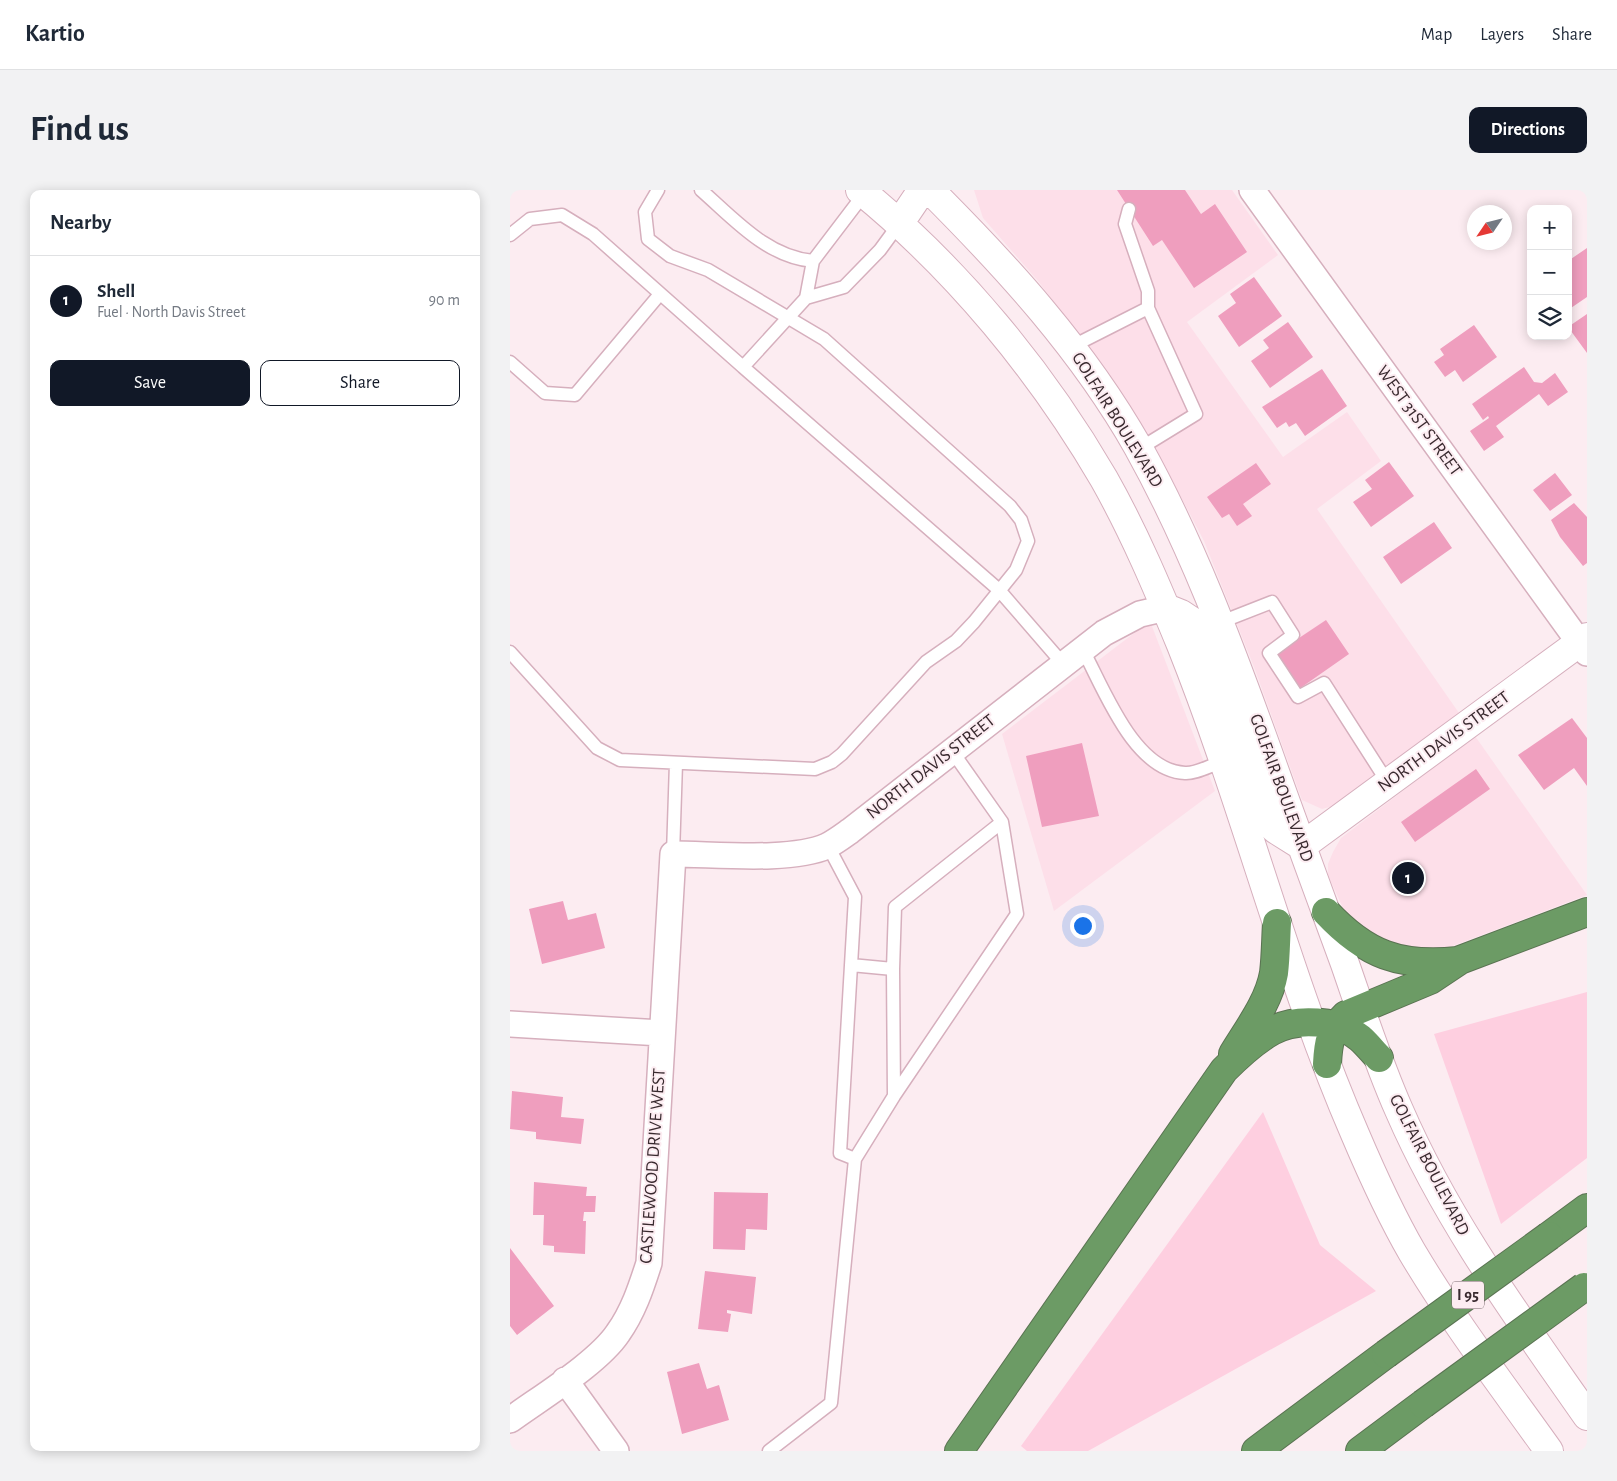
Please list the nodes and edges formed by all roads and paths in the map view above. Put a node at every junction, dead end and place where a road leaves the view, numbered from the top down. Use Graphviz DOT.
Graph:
graph roads {
  1 [pos="658,190"];
  2 [pos="701,190"];
  3 [pos="922,190"];
  4 [pos="930,190"];
  5 [pos="1252,190"];
  6 [pos="864,191"];
  7 [pos="1129,209"];
  8 [pos="899,224"];
  9 [pos="510,234"];
  10 [pos="813,260"];
  11 [pos="660,294"];
  12 [pos="806,298"];
  13 [pos="1148,308"];
  14 [pos="788,317"];
  15 [pos="1071,347"];
  16 [pos="510,362"];
  17 [pos="743,367"];
  18 [pos="1139,449"];
  19 [pos="999,590"];
  20 [pos="1166,608"];
  21 [pos="1221,622"];
  22 [pos="1584,644"];
  23 [pos="510,652"];
  24 [pos="1074,658"];
  25 [pos="952,751"];
  26 [pos="1222,762"];
  27 [pos="676,763"];
  28 [pos="1388,783"];
  29 [pos="1002,822"];
  30 [pos="828,846"];
  31 [pos="1302,846"];
  32 [pos="673,854"];
  33 [pos="1326,912"];
  34 [pos="1587,912"];
  35 [pos="1277,923"];
  36 [pos="1460,960"];
  37 [pos="851,965"];
  38 [pos="893,969"];
  39 [pos="1361,1008"];
  40 [pos="1323,1023"];
  41 [pos="510,1024"];
  42 [pos="661,1033"];
  43 [pos="1379,1058"];
  44 [pos="1327,1064"];
  45 [pos="1224,1070"];
  46 [pos="894,1096"];
  47 [pos="854,1160"];
  48 [pos="1587,1208"];
  49 [pos="1585,1286"];
  50 [pos="565,1380"];
  51 [pos="1587,1416"];
  52 [pos="510,1420"];
  53 [pos="616,1451"];
  54 [pos="769,1451"];
  55 [pos="959,1451"];
  56 [pos="1256,1451"];
  57 [pos="1360,1451"];
  58 [pos="1548,1451"];
  1 -- 14 [label="lane"];
  2 -- 10 [label="lane"];
  3 -- 8 [label="main road"];
  4 -- 15 [label="main road, GOLFAIR BOULEVARD"];
  5 -- 22 [label="street, WEST 31ST STREET"];
  6 -- 8 [label="main road"];
  6 -- 10 [label="lane"];
  7 -- 13 [label="lane"];
  8 -- 12 [label="lane"];
  8 -- 20 [label="main road"];
  9 -- 11 [label="lane"];
  10 -- 12 [label="lane"];
  11 -- 16 [label="lane"];
  11 -- 17 [label="lane"];
  12 -- 14 [label="lane"];
  13 -- 15 [label="lane"];
  13 -- 18 [label="lane"];
  14 -- 17 [label="lane"];
  14 -- 19 [label="lane"];
  15 -- 18 [label="main road, GOLFAIR BOULEVARD"];
  17 -- 19 [label="lane"];
  18 -- 21 [label="main road, GOLFAIR BOULEVARD"];
  19 -- 24 [label="lane"];
  19 -- 27 [label="lane"];
  20 -- 24 [label="street, NORTH DAVIS STREET"];
  20 -- 26 [label="main road"];
  20 -- 31 [label="main road"];
  21 -- 28 [label="lane"];
  21 -- 31 [label="main road, GOLFAIR BOULEVARD"];
  22 -- 28 [label="main road, NORTH DAVIS STREET"];
  23 -- 27 [label="lane"];
  24 -- 25 [label="street, NORTH DAVIS STREET"];
  24 -- 26 [label="lane"];
  25 -- 29 [label="lane"];
  25 -- 30 [label="street, NORTH DAVIS STREET"];
  26 -- 35 [label="main road"];
  27 -- 32 [label="lane"];
  28 -- 31 [label="main road, NORTH DAVIS STREET"];
  29 -- 38 [label="lane"];
  29 -- 46 [label="lane"];
  30 -- 32 [label="street, NORTH DAVIS STREET"];
  30 -- 37 [label="lane"];
  31 -- 33 [label="main road, GOLFAIR BOULEVARD"];
  32 -- 42 [label="street, CASTLEWOOD DRIVE WEST"];
  33 -- 36 [label="highway"];
  33 -- 39 [label="main road, GOLFAIR BOULEVARD"];
  34 -- 36 [label="highway"];
  35 -- 40 [label="main road"];
  35 -- 45 [label="highway"];
  36 -- 39 [label="highway"];
  37 -- 38 [label="lane"];
  37 -- 47 [label="lane"];
  38 -- 46 [label="lane"];
  39 -- 40 [label="highway"];
  39 -- 43 [label="main road, GOLFAIR BOULEVARD"];
  40 -- 43 [label="highway"];
  40 -- 44 [label="highway"];
  40 -- 45 [label="highway"];
  41 -- 42 [label="street"];
  42 -- 50 [label="street, CASTLEWOOD DRIVE WEST"];
  43 -- 51 [label="main road, GOLFAIR BOULEVARD"];
  44 -- 58 [label="main road"];
  45 -- 55 [label="highway"];
  46 -- 47 [label="lane"];
  47 -- 54 [label="lane"];
  48 -- 56 [label="highway, I 95, bridge"];
  49 -- 57 [label="highway, bridge"];
  50 -- 52 [label="street, CASTLEWOOD DRIVE WEST"];
  50 -- 53 [label="street"];
}
